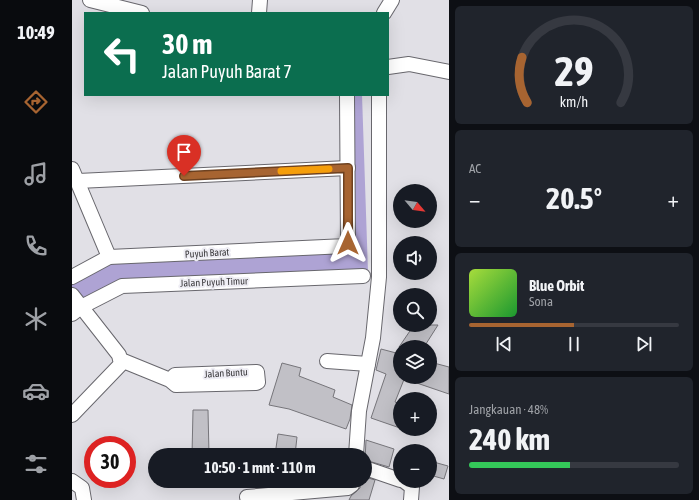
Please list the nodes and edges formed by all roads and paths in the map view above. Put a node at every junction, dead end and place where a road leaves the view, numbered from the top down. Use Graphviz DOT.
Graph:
graph roads {
  1 [pos="260,0"];
  2 [pos="392,0"];
  3 [pos="92,5"];
  4 [pos="136,12"];
  5 [pos="258,12"];
  6 [pos="385,12"];
  7 [pos="389,67"];
  8 [pos="449,72"];
  9 [pos="347,96"];
  10 [pos="379,96"];
  11 [pos="348,168"];
  12 [pos="75,175"];
  13 [pos="109,257"];
  14 [pos="362,276"];
  15 [pos="72,277"];
  16 [pos="76,305"];
  17 [pos="121,360"];
  18 [pos="327,361"];
  19 [pos="368,364"];
  20 [pos="170,380"];
  21 [pos="72,415"];
  22 [pos="356,448"];
  23 [pos="372,470"];
  24 [pos="393,478"];
  25 [pos="72,482"];
  26 [pos="348,488"];
  27 [pos="412,488"];
  28 [pos="247,496"];
  29 [pos="84,500"];
  30 [pos="410,500"];
  1 -- 5 [label="street"];
  2 -- 6 [label="street"];
  3 -- 4 [label="street"];
  7 -- 8 [label="street"];
  9 -- 11 [label="street"];
  10 -- 19 [label="street"];
  11 -- 12 [label="street"];
  11 -- 13 [label="street, Puyuh Barat"];
  12 -- 13 [label="street"];
  13 -- 15 [label="street, Puyuh Barat"];
  14 -- 16 [label="street, Jalan Puyuh Timur"];
  16 -- 17 [label="street"];
  17 -- 20 [label="street, Jalan Buntu"];
  17 -- 21 [label="street"];
  18 -- 19 [label="street"];
  19 -- 22 [label="street"];
  20 -- 20 [label="street, Jalan Buntu"];
  23 -- 24 [label="street"];
  25 -- 29 [label="street"];
  26 -- 28 [label="street"];
  27 -- 30 [label="street"];
}
